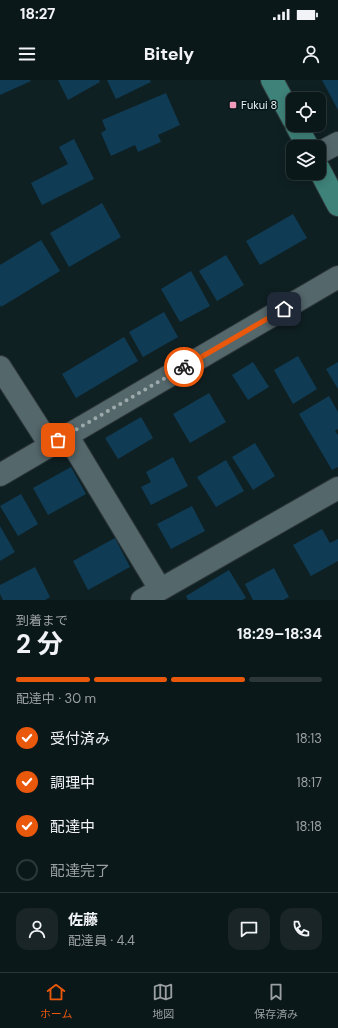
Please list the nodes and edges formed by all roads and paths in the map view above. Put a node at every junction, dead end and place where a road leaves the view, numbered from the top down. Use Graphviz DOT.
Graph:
graph roads {
  1 [pos="272,80"];
  2 [pos="286,106"];
  3 [pos="338,142"];
  4 [pos="326,149"];
  5 [pos="325,180"];
  6 [pos="338,205"];
  7 [pos="338,277"];
  8 [pos="0,367"];
  9 [pos="58,440"];
  10 [pos="0,475"];
  11 [pos="338,488"];
  12 [pos="160,589"];
  13 [pos="142,600"];
  1 -- 2 [label="main road"];
  3 -- 4 [label="street"];
  5 -- 6 [label="main road"];
  7 -- 9 [label="street"];
  8 -- 9 [label="street"];
  9 -- 10 [label="street"];
  9 -- 12 [label="street"];
  11 -- 12 [label="street"];
  12 -- 13 [label="street"];
}
